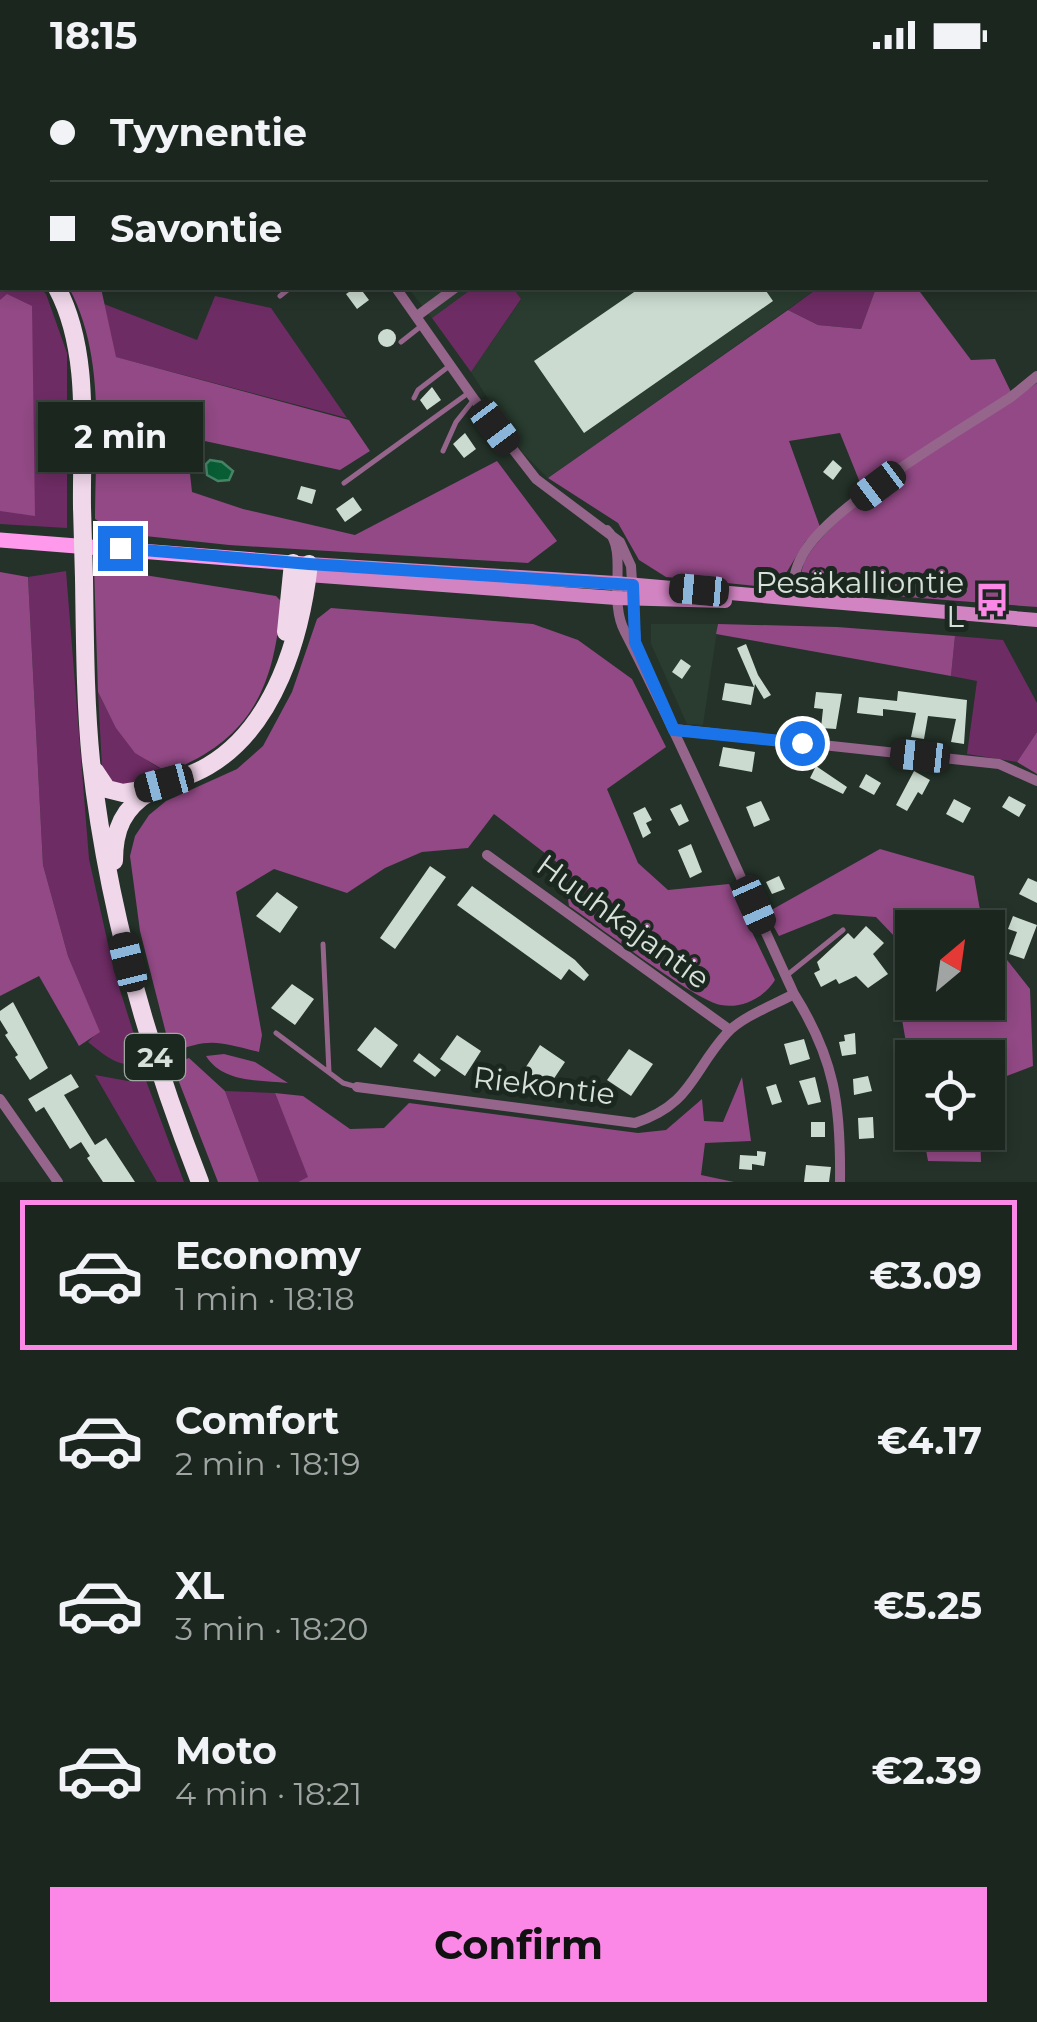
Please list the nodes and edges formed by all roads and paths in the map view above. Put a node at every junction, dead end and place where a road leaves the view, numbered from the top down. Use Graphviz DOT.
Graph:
graph roads {
  1 [pos="58,290"];
  2 [pos="288,290"];
  3 [pos="397,290"];
  4 [pos="453,290"];
  5 [pos="280,296"];
  6 [pos="420,321"];
  7 [pos="401,342"];
  8 [pos="451,366"];
  9 [pos="1037,376"];
  10 [pos="472,396"];
  11 [pos="414,398"];
  12 [pos="442,451"];
  13 [pos="344,483"];
  14 [pos="607,530"];
  15 [pos="5,539"];
  16 [pos="300,569"];
  17 [pos="615,591"];
  18 [pos="633,592"];
  19 [pos="791,600"];
  20 [pos="1037,620"];
  21 [pos="640,660"];
  22 [pos="674,730"];
  23 [pos="91,761"];
  24 [pos="1037,781"];
  25 [pos="164,783"];
  26 [pos="487,855"];
  27 [pos="120,928"];
  28 [pos="843,930"];
  29 [pos="323,944"];
  30 [pos="786,976"];
  31 [pos="794,994"];
  32 [pos="730,1030"];
  33 [pos="276,1033"];
  34 [pos="329,1072"];
  35 [pos="357,1087"];
  36 [pos="0,1099"];
  37 [pos="58,1182"];
  38 [pos="200,1182"];
  39 [pos="840,1182"];
  1 -- 23 [label="highway, 24, bridge"];
  2 -- 5 [label="lane"];
  3 -- 6 [label="street"];
  4 -- 6 [label="street"];
  6 -- 7 [label="lane"];
  6 -- 8 [label="street"];
  8 -- 10 [label="street"];
  8 -- 11 [label="lane"];
  9 -- 19 [label="street"];
  10 -- 12 [label="lane"];
  10 -- 13 [label="lane"];
  10 -- 14 [label="street"];
  14 -- 17 [label="street"];
  14 -- 18 [label="street"];
  15 -- 16 [label="main road"];
  16 -- 17 [label="main road"];
  16 -- 25 [label="highway"];
  17 -- 18 [label="main road"];
  17 -- 21 [label="street"];
  18 -- 19 [label="main road"];
  18 -- 21 [label="street"];
  19 -- 20 [label="main road"];
  21 -- 22 [label="street"];
  22 -- 24 [label="street"];
  22 -- 30 [label="street"];
  23 -- 25 [label="highway"];
  23 -- 27 [label="highway, 24"];
  25 -- 27 [label="highway"];
  26 -- 32 [label="street, Huuhkajantie"];
  27 -- 38 [label="highway, 24"];
  28 -- 30 [label="lane"];
  29 -- 34 [label="lane"];
  30 -- 31 [label="street"];
  31 -- 32 [label="street, Riekontie"];
  31 -- 39 [label="street"];
  32 -- 35 [label="street, Riekontie"];
  33 -- 34 [label="lane"];
  34 -- 35 [label="lane"];
  36 -- 37 [label="street"];
}
